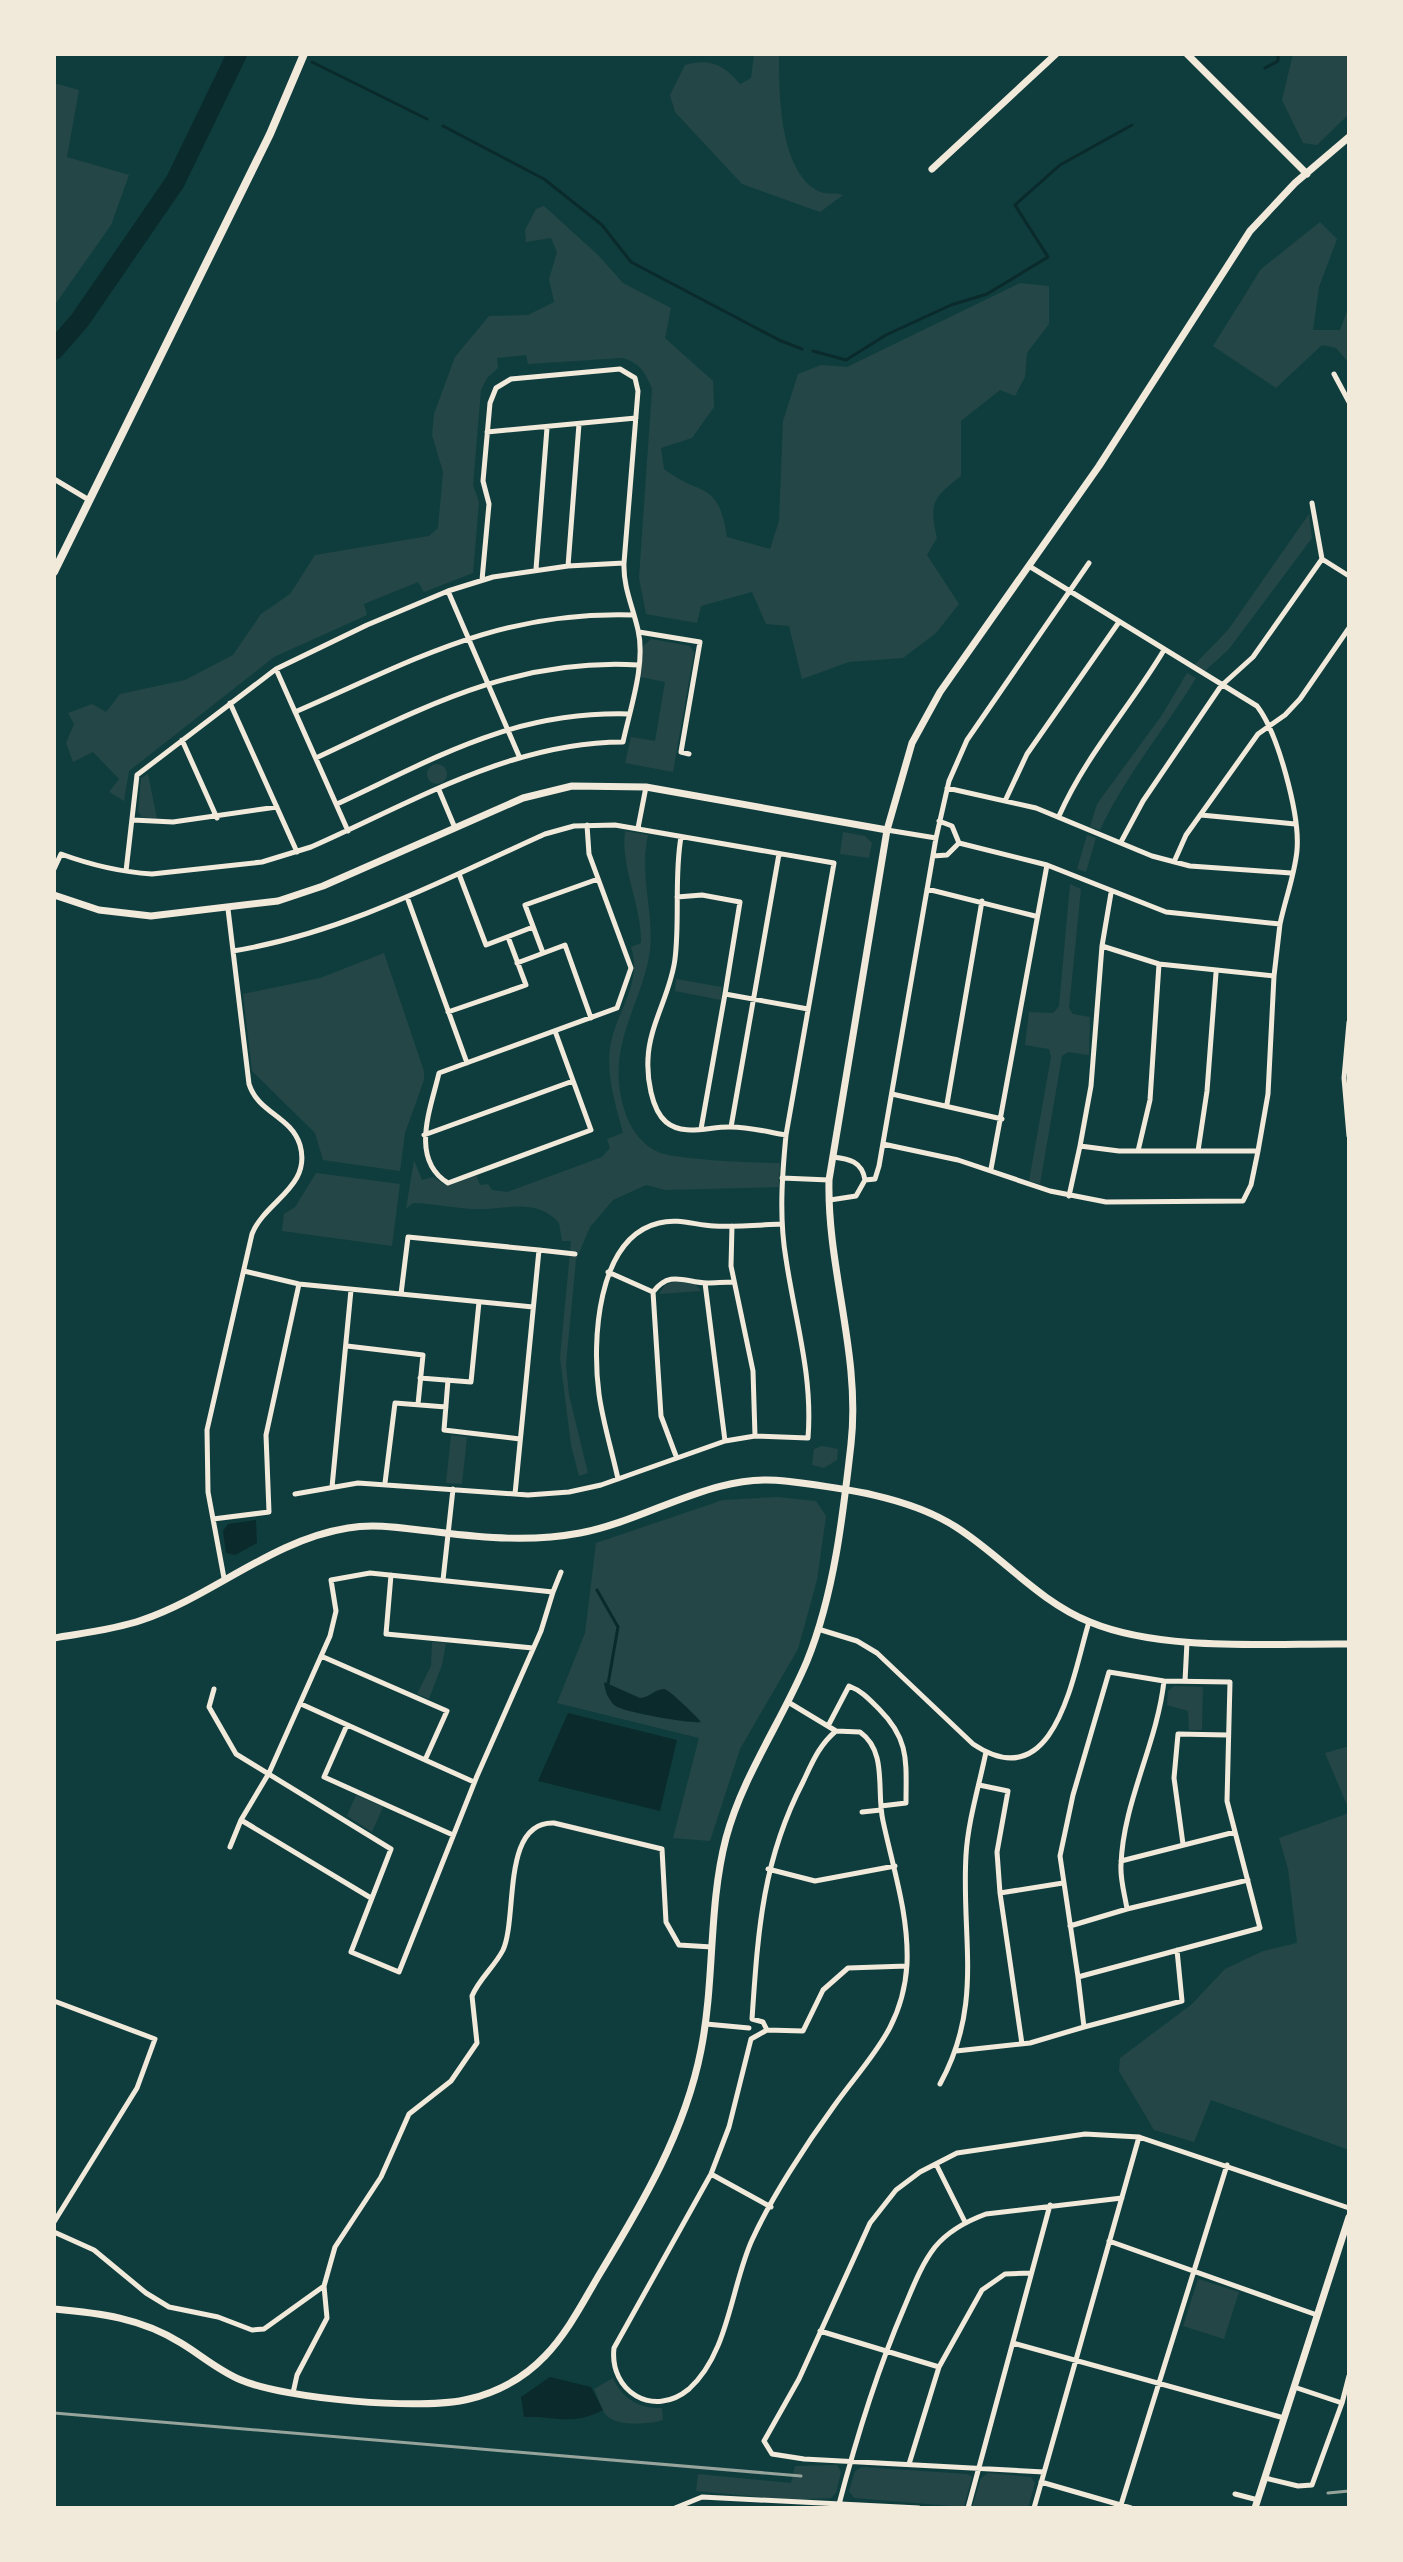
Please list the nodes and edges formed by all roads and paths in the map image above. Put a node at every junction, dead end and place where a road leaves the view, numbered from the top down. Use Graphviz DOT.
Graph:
graph roads {
  1 [pos="304,54"];
  2 [pos="1056,54"];
  3 [pos="1187,54"];
  4 [pos="1349,137"];
  5 [pos="932,169"];
  6 [pos="1307,174"];
  7 [pos="1334,374"];
  8 [pos="1349,402"];
  9 [pos="636,418"];
  10 [pos="579,424"];
  11 [pos="547,428"];
  12 [pos="487,432"];
  13 [pos="54,479"];
  14 [pos="89,500"];
  15 [pos="1312,503"];
  16 [pos="1322,559"];
  17 [pos="624,563"];
  18 [pos="1089,563"];
  19 [pos="1028,565"];
  20 [pos="568,566"];
  21 [pos="536,569"];
  22 [pos="54,572"];
  23 [pos="1349,576"];
  24 [pos="482,580"];
  25 [pos="448,591"];
  26 [pos="1069,591"];
  27 [pos="633,615"];
  28 [pos="1119,622"];
  29 [pos="1349,628"];
  30 [pos="639,632"];
  31 [pos="468,637"];
  32 [pos="1164,650"];
  33 [pos="638,665"];
  34 [pos="276,669"];
  35 [pos="489,682"];
  36 [pos="1221,686"];
  37 [pos="230,703"];
  38 [pos="295,712"];
  39 [pos="629,714"];
  40 [pos="1270,724"];
  41 [pos="509,727"];
  42 [pos="182,740"];
  43 [pos="689,754"];
  44 [pos="519,756"];
  45 [pos="316,758"];
  46 [pos="646,787"];
  47 [pos="947,788"];
  48 [pos="439,790"];
  49 [pos="1005,801"];
  50 [pos="337,804"];
  51 [pos="277,807"];
  52 [pos="1200,815"];
  53 [pos="1059,816"];
  54 [pos="217,818"];
  55 [pos="133,820"];
  56 [pos="939,821"];
  57 [pos="1295,824"];
  58 [pos="587,825"];
  59 [pos="455,828"];
  60 [pos="638,828"];
  61 [pos="887,830"];
  62 [pos="348,831"];
  63 [pos="681,837"];
  64 [pos="936,838"];
  65 [pos="1121,842"];
  66 [pos="959,843"];
  67 [pos="297,852"];
  68 [pos="779,854"];
  69 [pos="933,856"];
  70 [pos="1174,862"];
  71 [pos="1047,865"];
  72 [pos="54,869"];
  73 [pos="126,871"];
  74 [pos="459,873"];
  75 [pos="1291,873"];
  76 [pos="598,879"];
  77 [pos="927,889"];
  78 [pos="1111,893"];
  79 [pos="54,895"];
  80 [pos="407,897"];
  81 [pos="677,897"];
  82 [pos="982,901"];
  83 [pos="228,909"];
  84 [pos="1035,916"];
  85 [pos="1280,924"];
  86 [pos="533,927"];
  87 [pos="508,937"];
  88 [pos="1102,946"];
  89 [pos="233,951"];
  90 [pos="543,953"];
  91 [pos="517,963"];
  92 [pos="1159,964"];
  93 [pos="1216,973"];
  94 [pos="1274,976"];
  95 [pos="725,994"];
  96 [pos="754,999"];
  97 [pos="808,1009"];
  98 [pos="448,1012"];
  99 [pos="591,1018"];
  100 [pos="1349,1022"];
  101 [pos="555,1031"];
  102 [pos="467,1063"];
  103 [pos="573,1081"];
  104 [pos="892,1094"];
  105 [pos="947,1104"];
  106 [pos="1002,1119"];
  107 [pos="731,1127"];
  108 [pos="701,1129"];
  109 [pos="423,1135"];
  110 [pos="786,1135"];
  111 [pos="1349,1136"];
  112 [pos="883,1144"];
  113 [pos="1080,1146"];
  114 [pos="1138,1151"];
  115 [pos="1198,1151"];
  116 [pos="1258,1151"];
  117 [pos="832,1156"];
  118 [pos="991,1169"];
  119 [pos="782,1178"];
  120 [pos="829,1180"];
  121 [pos="865,1180"];
  122 [pos="1069,1196"];
  123 [pos="828,1200"];
  124 [pos="781,1224"];
  125 [pos="732,1226"];
  126 [pos="539,1250"];
  127 [pos="575,1254"];
  128 [pos="244,1271"];
  129 [pos="608,1272"];
  130 [pos="733,1282"];
  131 [pos="705,1283"];
  132 [pos="299,1284"];
  133 [pos="351,1290"];
  134 [pos="653,1292"];
  135 [pos="401,1294"];
  136 [pos="479,1302"];
  137 [pos="533,1307"];
  138 [pos="347,1346"];
  139 [pos="420,1378"];
  140 [pos="448,1380"];
  141 [pos="418,1405"];
  142 [pos="446,1407"];
  143 [pos="755,1436"];
  144 [pos="520,1439"];
  145 [pos="725,1441"];
  146 [pos="676,1456"];
  147 [pos="618,1479"];
  148 [pos="385,1483"];
  149 [pos="332,1487"];
  150 [pos="453,1489"];
  151 [pos="844,1491"];
  152 [pos="295,1494"];
  153 [pos="515,1494"];
  154 [pos="213,1519"];
  155 [pos="447,1533"];
  156 [pos="561,1572"];
  157 [pos="391,1575"];
  158 [pos="224,1578"];
  159 [pos="443,1580"];
  160 [pos="553,1592"];
  161 [pos="1089,1622"];
  162 [pos="818,1629"];
  163 [pos="54,1638"];
  164 [pos="1187,1641"];
  165 [pos="1349,1644"];
  166 [pos="533,1648"];
  167 [pos="321,1656"];
  168 [pos="1164,1681"];
  169 [pos="1185,1681"];
  170 [pos="214,1689"];
  171 [pos="788,1702"];
  172 [pos="301,1704"];
  173 [pos="347,1725"];
  174 [pos="828,1726"];
  175 [pos="836,1731"];
  176 [pos="1227,1735"];
  177 [pos="986,1752"];
  178 [pos="425,1760"];
  179 [pos="269,1773"];
  180 [pos="474,1782"];
  181 [pos="979,1785"];
  182 [pos="881,1808"];
  183 [pos="862,1812"];
  184 [pos="241,1820"];
  185 [pos="1235,1832"];
  186 [pos="453,1835"];
  187 [pos="1183,1844"];
  188 [pos="230,1847"];
  189 [pos="1121,1861"];
  190 [pos="895,1866"];
  191 [pos="768,1869"];
  192 [pos="1248,1880"];
  193 [pos="1063,1883"];
  194 [pos="1000,1893"];
  195 [pos="371,1898"];
  196 [pos="1127,1909"];
  197 [pos="1070,1926"];
  198 [pos="712,1947"];
  199 [pos="1177,1950"];
  200 [pos="907,1966"];
  201 [pos="1078,1977"];
  202 [pos="54,2001"];
  203 [pos="752,2019"];
  204 [pos="706,2024"];
  205 [pos="1084,2027"];
  206 [pos="749,2028"];
  207 [pos="767,2030"];
  208 [pos="751,2039"];
  209 [pos="1022,2044"];
  210 [pos="956,2051"];
  211 [pos="940,2084"];
  212 [pos="1139,2137"];
  213 [pos="936,2164"];
  214 [pos="1227,2165"];
  215 [pos="711,2174"];
  216 [pos="1122,2198"];
  217 [pos="1050,2205"];
  218 [pos="771,2207"];
  219 [pos="1349,2208"];
  220 [pos="1349,2220"];
  221 [pos="54,2222"];
  222 [pos="965,2222"];
  223 [pos="54,2232"];
  224 [pos="1109,2241"];
  225 [pos="1193,2271"];
  226 [pos="1031,2273"];
  227 [pos="324,2286"];
  228 [pos="54,2309"];
  229 [pos="1317,2315"];
  230 [pos="820,2331"];
  231 [pos="1013,2343"];
  232 [pos="885,2351"];
  233 [pos="1075,2360"];
  234 [pos="939,2367"];
  235 [pos="1349,2376"];
  236 [pos="1156,2383"];
  237 [pos="1294,2387"];
  238 [pos="293,2393"];
  239 [pos="1342,2403"];
  240 [pos="1284,2418"];
  241 [pos="851,2461"];
  242 [pos="909,2464"];
  243 [pos="979,2469"];
  244 [pos="1044,2472"];
  245 [pos="1265,2478"];
  246 [pos="1041,2482"];
  247 [pos="1235,2494"];
  248 [pos="1257,2504"];
  249 [pos="773,2505"];
  250 [pos="839,2506"];
  251 [pos="1120,2506"];
  252 [pos="902,2507"];
  253 [pos="675,2508"];
  254 [pos="919,2508"];
  255 [pos="968,2508"];
  256 [pos="1034,2508"];
  257 [pos="1131,2508"];
  1 -- 14 [label="main road"];
  2 -- 5 [label="street"];
  3 -- 6 [label="street"];
  4 -- 6 [label="street"];
  6 -- 19 [label="street"];
  7 -- 8 [label="street"];
  9 -- 10 [label="street"];
  9 -- 12 [label="street"];
  9 -- 17 [label="street"];
  10 -- 11 [label="street"];
  10 -- 20 [label="street"];
  11 -- 12 [label="street"];
  11 -- 21 [label="street"];
  12 -- 24 [label="street"];
  13 -- 14 [label="street"];
  14 -- 22 [label="main road"];
  15 -- 16 [label="street"];
  16 -- 23 [label="street"];
  16 -- 36 [label="street"];
  17 -- 20 [label="street"];
  17 -- 27 [label="street"];
  18 -- 26 [label="street"];
  19 -- 26 [label="street"];
  19 -- 61 [label="street"];
  20 -- 21 [label="street"];
  21 -- 24 [label="street"];
  24 -- 25 [label="street"];
  25 -- 31 [label="street"];
  25 -- 34 [label="street"];
  26 -- 28 [label="street"];
  26 -- 47 [label="street"];
  27 -- 30 [label="street"];
  27 -- 31 [label="street"];
  28 -- 32 [label="street"];
  28 -- 49 [label="street"];
  29 -- 40 [label="street"];
  30 -- 33 [label="street"];
  30 -- 43 [label="street"];
  31 -- 35 [label="street"];
  31 -- 38 [label="street"];
  32 -- 36 [label="street"];
  32 -- 53 [label="street"];
  33 -- 35 [label="street"];
  33 -- 39 [label="street"];
  34 -- 37 [label="street"];
  34 -- 38 [label="street"];
  35 -- 41 [label="street"];
  35 -- 45 [label="street"];
  36 -- 40 [label="street"];
  36 -- 65 [label="street"];
  37 -- 42 [label="street"];
  37 -- 51 [label="street"];
  38 -- 45 [label="street"];
  39 -- 41 [label="street"];
  39 -- 44 [label="street"];
  40 -- 52 [label="street"];
  40 -- 57 [label="street"];
  41 -- 44 [label="street"];
  41 -- 50 [label="street"];
  42 -- 54 [label="street"];
  42 -- 55 [label="street"];
  44 -- 48 [label="street"];
  45 -- 50 [label="street"];
  46 -- 59 [label="street"];
  46 -- 60 [label="street"];
  46 -- 61 [label="street"];
  47 -- 49 [label="street"];
  47 -- 56 [label="street"];
  48 -- 59 [label="street"];
  48 -- 62 [label="street"];
  49 -- 53 [label="street"];
  50 -- 62 [label="street"];
  51 -- 54 [label="street"];
  51 -- 67 [label="street"];
  52 -- 57 [label="street"];
  52 -- 70 [label="street"];
  53 -- 65 [label="street"];
  54 -- 55 [label="street"];
  55 -- 73 [label="street"];
  56 -- 64 [label="street"];
  56 -- 66 [label="street"];
  57 -- 75 [label="street"];
  58 -- 60 [label="street"];
  58 -- 74 [label="street"];
  58 -- 76 [label="street"];
  59 -- 83 [label="street"];
  60 -- 63 [label="street"];
  61 -- 64 [label="street"];
  61 -- 117 [label="street"];
  62 -- 67 [label="street"];
  63 -- 68 [label="street"];
  63 -- 81 [label="street"];
  64 -- 69 [label="street"];
  65 -- 70 [label="street"];
  66 -- 69 [label="street"];
  66 -- 71 [label="street"];
  67 -- 73 [label="street"];
  68 -- 96 [label="street"];
  68 -- 97 [label="street"];
  69 -- 77 [label="street"];
  70 -- 75 [label="street"];
  71 -- 78 [label="street"];
  71 -- 84 [label="street"];
  72 -- 73 [label="street"];
  74 -- 80 [label="street"];
  74 -- 87 [label="street"];
  75 -- 85 [label="street"];
  76 -- 86 [label="street"];
  76 -- 99 [label="street"];
  77 -- 82 [label="street"];
  77 -- 104 [label="street"];
  78 -- 85 [label="street"];
  78 -- 88 [label="street"];
  79 -- 83 [label="street"];
  80 -- 89 [label="street"];
  80 -- 98 [label="street"];
  81 -- 95 [label="street"];
  81 -- 108 [label="street"];
  82 -- 84 [label="street"];
  82 -- 105 [label="street"];
  83 -- 89 [label="street"];
  84 -- 106 [label="street"];
  85 -- 94 [label="street"];
  86 -- 87 [label="street"];
  86 -- 90 [label="street"];
  87 -- 91 [label="street"];
  88 -- 92 [label="street"];
  88 -- 113 [label="street"];
  89 -- 128 [label="street"];
  90 -- 91 [label="street"];
  90 -- 99 [label="street"];
  91 -- 98 [label="street"];
  92 -- 93 [label="street"];
  92 -- 114 [label="street"];
  93 -- 94 [label="street"];
  93 -- 115 [label="street"];
  94 -- 116 [label="street"];
  95 -- 96 [label="street"];
  95 -- 108 [label="street"];
  96 -- 97 [label="street"];
  96 -- 107 [label="street"];
  97 -- 110 [label="street"];
  98 -- 102 [label="street"];
  99 -- 101 [label="street"];
  100 -- 111 [label="street"];
  101 -- 102 [label="street"];
  101 -- 103 [label="street"];
  102 -- 109 [label="street"];
  103 -- 109 [label="street"];
  103 -- 109 [label="street"];
  104 -- 105 [label="street"];
  104 -- 112 [label="street"];
  105 -- 106 [label="street"];
  106 -- 118 [label="street"];
  107 -- 108 [label="street"];
  107 -- 110 [label="street"];
  110 -- 119 [label="street"];
  112 -- 118 [label="street"];
  112 -- 121 [label="street"];
  113 -- 114 [label="street"];
  113 -- 122 [label="street"];
  114 -- 115 [label="street"];
  115 -- 116 [label="street"];
  116 -- 122 [label="street"];
  117 -- 120 [label="street"];
  117 -- 121 [label="street"];
  118 -- 122 [label="street"];
  119 -- 120 [label="street"];
  119 -- 124 [label="street"];
  120 -- 123 [label="street"];
  121 -- 123 [label="street"];
  123 -- 151 [label="street"];
  124 -- 125 [label="street"];
  124 -- 143 [label="street"];
  125 -- 129 [label="street"];
  125 -- 130 [label="street"];
  126 -- 127 [label="street"];
  126 -- 135 [label="street"];
  126 -- 137 [label="street"];
  128 -- 132 [label="street"];
  128 -- 154 [label="street"];
  129 -- 134 [label="street"];
  129 -- 147 [label="street"];
  130 -- 131 [label="street"];
  130 -- 143 [label="street"];
  131 -- 134 [label="street"];
  131 -- 145 [label="street"];
  132 -- 133 [label="street"];
  132 -- 154 [label="street"];
  133 -- 135 [label="street"];
  133 -- 138 [label="street"];
  134 -- 146 [label="street"];
  135 -- 136 [label="street"];
  136 -- 137 [label="street"];
  136 -- 140 [label="street"];
  137 -- 144 [label="street"];
  138 -- 139 [label="street"];
  138 -- 149 [label="street"];
  139 -- 140 [label="street"];
  139 -- 141 [label="street"];
  140 -- 142 [label="street"];
  141 -- 142 [label="street"];
  141 -- 148 [label="street"];
  142 -- 144 [label="street"];
  143 -- 145 [label="street"];
  144 -- 153 [label="street"];
  145 -- 146 [label="street"];
  146 -- 147 [label="street"];
  147 -- 153 [label="street"];
  148 -- 149 [label="street"];
  148 -- 150 [label="street"];
  149 -- 152 [label="street"];
  150 -- 153 [label="street"];
  150 -- 155 [label="street"];
  151 -- 155 [label="street"];
  151 -- 161 [label="street"];
  151 -- 162 [label="street"];
  154 -- 158 [label="street"];
  155 -- 158 [label="street"];
  155 -- 159 [label="street"];
  156 -- 160 [label="street"];
  157 -- 159 [label="street"];
  157 -- 166 [label="street"];
  157 -- 167 [label="street"];
  158 -- 163 [label="street"];
  159 -- 160 [label="street"];
  160 -- 166 [label="street"];
  161 -- 164 [label="street"];
  161 -- 177 [label="street"];
  162 -- 171 [label="street"];
  162 -- 177 [label="street"];
  164 -- 165 [label="street"];
  164 -- 169 [label="street"];
  166 -- 180 [label="street"];
  167 -- 172 [label="street"];
  167 -- 178 [label="street"];
  168 -- 169 [label="street"];
  168 -- 189 [label="street"];
  168 -- 193 [label="street"];
  169 -- 176 [label="street"];
  170 -- 179 [label="street"];
  171 -- 174 [label="street"];
  171 -- 198 [label="street"];
  172 -- 173 [label="street"];
  172 -- 179 [label="street"];
  173 -- 178 [label="street"];
  173 -- 186 [label="street"];
  174 -- 175 [label="street"];
  174 -- 182 [label="street"];
  175 -- 182 [label="street"];
  175 -- 191 [label="street"];
  176 -- 185 [label="street"];
  176 -- 187 [label="street"];
  177 -- 181 [label="street"];
  178 -- 180 [label="street"];
  179 -- 184 [label="street"];
  179 -- 195 [label="street"];
  180 -- 186 [label="street"];
  181 -- 194 [label="street"];
  181 -- 210 [label="street"];
  182 -- 183 [label="street"];
  182 -- 190 [label="street"];
  184 -- 188 [label="street"];
  184 -- 195 [label="street"];
  185 -- 187 [label="street"];
  185 -- 192 [label="street"];
  186 -- 195 [label="street"];
  187 -- 189 [label="street"];
  189 -- 196 [label="street"];
  190 -- 191 [label="street"];
  190 -- 200 [label="street"];
  191 -- 203 [label="street"];
  192 -- 196 [label="street"];
  192 -- 199 [label="street"];
  193 -- 194 [label="street"];
  193 -- 197 [label="street"];
  194 -- 209 [label="street"];
  196 -- 197 [label="street"];
  197 -- 201 [label="street"];
  198 -- 204 [label="street"];
  198 -- 227 [label="street"];
  199 -- 201 [label="street"];
  199 -- 205 [label="street"];
  200 -- 207 [label="street"];
  200 -- 218 [label="street"];
  201 -- 205 [label="street"];
  202 -- 221 [label="street"];
  203 -- 206 [label="street"];
  203 -- 207 [label="street"];
  204 -- 206 [label="street"];
  204 -- 238 [label="street"];
  205 -- 209 [label="street"];
  206 -- 208 [label="street"];
  207 -- 208 [label="street"];
  208 -- 215 [label="street"];
  209 -- 210 [label="street"];
  210 -- 211 [label="street"];
  212 -- 213 [label="street"];
  212 -- 214 [label="street"];
  212 -- 216 [label="street"];
  213 -- 222 [label="street"];
  213 -- 230 [label="street"];
  214 -- 219 [label="street"];
  214 -- 225 [label="street"];
  215 -- 218 [label="street"];
  215 -- 218 [label="street"];
  216 -- 217 [label="street"];
  216 -- 224 [label="street"];
  217 -- 222 [label="street"];
  217 -- 226 [label="street"];
  220 -- 229 [label="street"];
  222 -- 232 [label="street"];
  223 -- 227 [label="street"];
  224 -- 225 [label="street"];
  224 -- 233 [label="street"];
  225 -- 229 [label="street"];
  225 -- 236 [label="street"];
  226 -- 231 [label="street"];
  226 -- 234 [label="street"];
  227 -- 238 [label="street"];
  228 -- 238 [label="street"];
  229 -- 237 [label="street"];
  230 -- 232 [label="street"];
  230 -- 241 [label="street"];
  231 -- 233 [label="street"];
  231 -- 243 [label="street"];
  232 -- 234 [label="street"];
  232 -- 241 [label="street"];
  233 -- 236 [label="street"];
  233 -- 244 [label="street"];
  234 -- 242 [label="street"];
  235 -- 239 [label="street"];
  236 -- 240 [label="street"];
  236 -- 251 [label="street"];
  237 -- 239 [label="street"];
  237 -- 240 [label="street"];
  239 -- 245 [label="street"];
  240 -- 245 [label="street"];
  241 -- 242 [label="street"];
  241 -- 250 [label="street"];
  242 -- 243 [label="street"];
  243 -- 244 [label="street"];
  243 -- 255 [label="street"];
  244 -- 246 [label="street"];
  245 -- 248 [label="street"];
  246 -- 251 [label="street"];
  246 -- 256 [label="street"];
  247 -- 248 [label="street"];
  249 -- 250 [label="street"];
  249 -- 253 [label="street"];
  250 -- 252 [label="street"];
  251 -- 257 [label="street"];
  252 -- 254 [label="street"];
}
